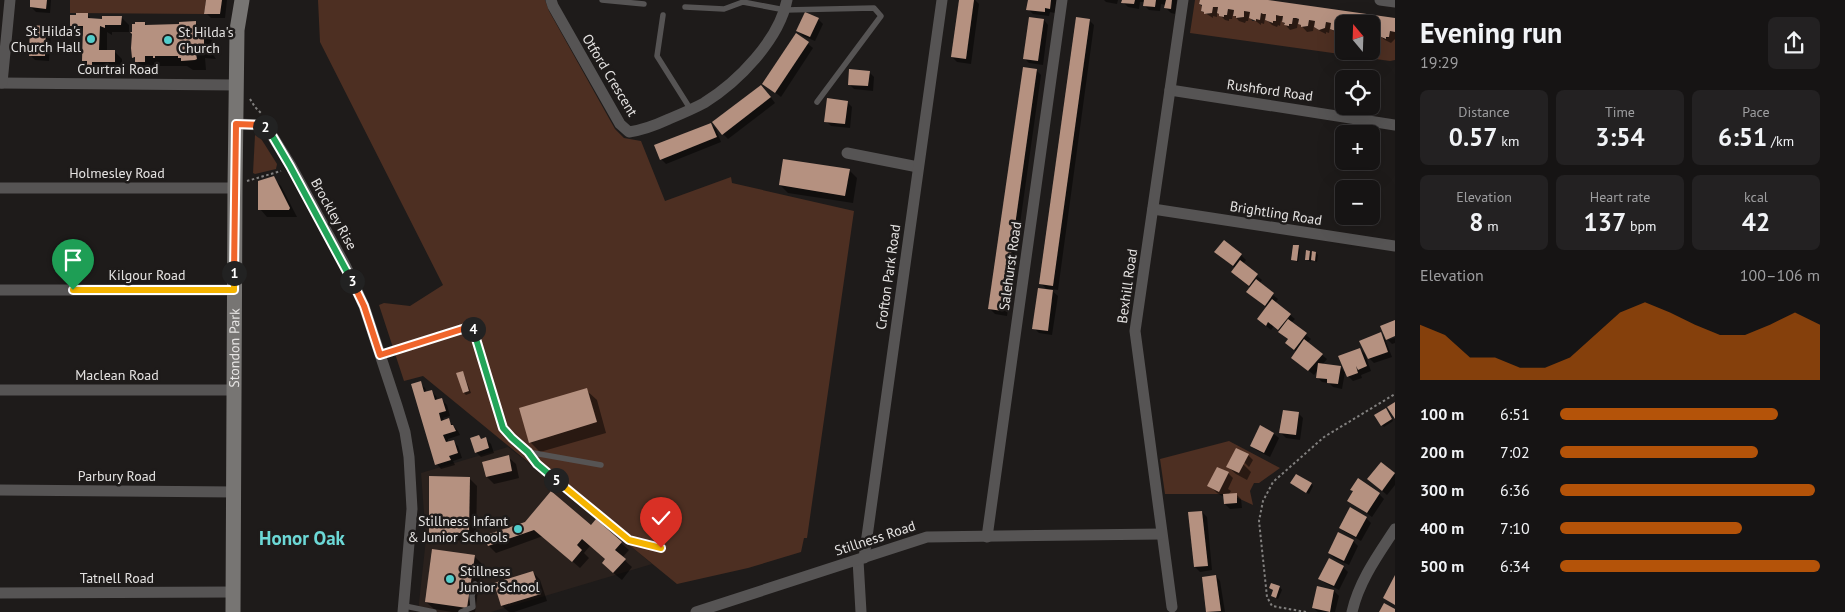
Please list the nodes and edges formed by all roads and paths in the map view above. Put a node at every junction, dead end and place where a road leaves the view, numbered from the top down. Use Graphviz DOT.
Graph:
graph roads {
  1 [pos="10,0"];
  2 [pos="242,0"];
  3 [pos="551,0"];
  4 [pos="602,0"];
  5 [pos="942,0"];
  6 [pos="1062,0"];
  7 [pos="1183,0"];
  8 [pos="1380,0"];
  9 [pos="1395,2"];
  10 [pos="644,4"];
  11 [pos="786,5"];
  12 [pos="685,7"];
  13 [pos="663,15"];
  14 [pos="1,84"];
  15 [pos="237,85"];
  16 [pos="1170,90"];
  17 [pos="817,102"];
  18 [pos="691,110"];
  19 [pos="236,124"];
  20 [pos="1395,125"];
  21 [pos="847,153"];
  22 [pos="918,167"];
  23 [pos="272,174"];
  24 [pos="235,184"];
  25 [pos="0,188"];
  26 [pos="1153,209"];
  27 [pos="1395,246"];
  28 [pos="0,290"];
  29 [pos="234,290"];
  30 [pos="380,355"];
  31 [pos="0,390"];
  32 [pos="234,390"];
  33 [pos="1395,394"];
  34 [pos="528,452"];
  35 [pos="601,465"];
  36 [pos="0,490"];
  37 [pos="234,492"];
  38 [pos="1395,529"];
  39 [pos="1161,534"];
  40 [pos="987,537"];
  41 [pos="666,546"];
  42 [pos="861,559"];
  43 [pos="475,584"];
  44 [pos="233,592"];
  45 [pos="0,593"];
  46 [pos="1172,607"];
  47 [pos="404,609"];
  48 [pos="233,612"];
  49 [pos="434,612"];
  50 [pos="461,612"];
  51 [pos="696,612"];
  52 [pos="861,612"];
  53 [pos="1306,612"];
  54 [pos="1352,612"];
  1 -- 14 [label="street"];
  2 -- 15 [label="main road, Stondon Park"];
  3 -- 18 [label="street, Otford Crescent"];
  4 -- 10 [label="lane"];
  5 -- 22 [label="street, Crofton Park Road"];
  6 -- 40 [label="street, Salehurst Road"];
  7 -- 16 [label="street, Bexhill Road"];
  8 -- 9 [label="street"];
  11 -- 12 [label="lane"];
  11 -- 17 [label="lane"];
  11 -- 18 [label="street, Otford Crescent"];
  13 -- 18 [label="lane"];
  14 -- 15 [label="street, Courtrai Road"];
  15 -- 19 [label="main road, Stondon Park"];
  16 -- 20 [label="street, Rushford Road"];
  16 -- 26 [label="street, Bexhill Road"];
  19 -- 24 [label="main road, Stondon Park"];
  19 -- 30 [label="street, Brockley Rise"];
  21 -- 22 [label="street"];
  22 -- 42 [label="street, Crofton Park Road"];
  23 -- 24 [label="path"];
  24 -- 25 [label="street, Holmesley Road"];
  24 -- 29 [label="main road, Stondon Park"];
  26 -- 27 [label="street, Brightling Road"];
  26 -- 39 [label="street, Bexhill Road"];
  28 -- 29 [label="street, Kilgour Road"];
  29 -- 32 [label="main road, Stondon Park"];
  30 -- 34 [label="lane"];
  30 -- 47 [label="street, Brockley Rise"];
  31 -- 32 [label="street, Maclean Road"];
  32 -- 37 [label="main road, Stondon Park"];
  33 -- 53 [label="path"];
  34 -- 35 [label="lane"];
  34 -- 41 [label="path"];
  36 -- 37 [label="street, Parbury Road"];
  37 -- 44 [label="main road, Stondon Park"];
  38 -- 54 [label="street"];
  39 -- 40 [label="street, Stillness Road"];
  39 -- 46 [label="street, Bexhill Road"];
  40 -- 42 [label="street, Stillness Road"];
  42 -- 51 [label="street, Stillness Road"];
  42 -- 52 [label="street, Crofton Park Road"];
  43 -- 50 [label="lane"];
  44 -- 45 [label="street, Tatnell Road"];
  44 -- 48 [label="main road, Stondon Park"];
  47 -- 49 [label="lane"];
}
